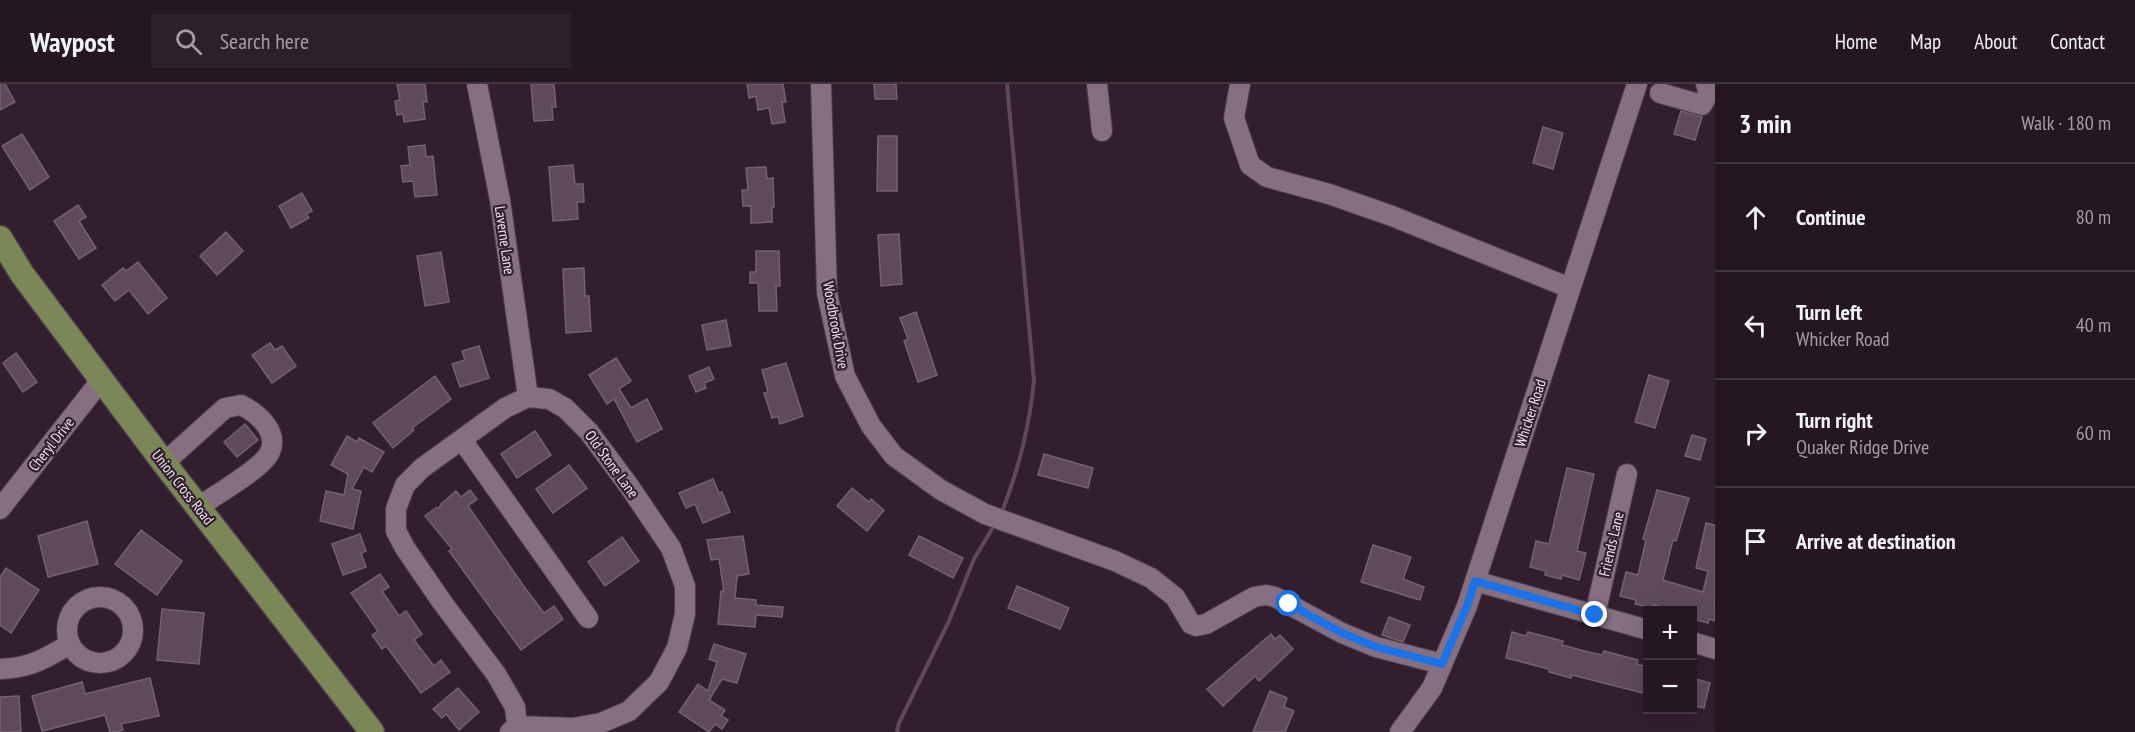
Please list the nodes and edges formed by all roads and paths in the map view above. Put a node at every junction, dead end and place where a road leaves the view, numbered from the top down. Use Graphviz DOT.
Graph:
graph roads {
  1 [pos="477,84"];
  2 [pos="821,84"];
  3 [pos="1097,84"];
  4 [pos="1240,84"];
  5 [pos="1706,84"];
  6 [pos="1636,87"];
  7 [pos="1669,88"];
  8 [pos="1102,131"];
  9 [pos="0,238"];
  10 [pos="1570,288"];
  11 [pos="102,380"];
  12 [pos="528,397"];
  13 [pos="462,440"];
  14 [pos="164,464"];
  15 [pos="1627,474"];
  16 [pos="198,507"];
  17 [pos="0,509"];
  18 [pos="1475,581"];
  19 [pos="1595,615"];
  20 [pos="588,618"];
  21 [pos="1643,629"];
  22 [pos="70,644"];
  23 [pos="1697,644"];
  24 [pos="1715,649"];
  25 [pos="1442,664"];
  26 [pos="0,669"];
  27 [pos="514,729"];
  28 [pos="372,732"];
  29 [pos="1401,732"];
  1 -- 12 [label="street, Laverne Lane"];
  2 -- 25 [label="street, Woodbrook Drive"];
  3 -- 8 [label="street"];
  4 -- 10 [label="street"];
  5 -- 7 [label="street"];
  6 -- 7 [label="street"];
  6 -- 10 [label="street, Whicker Road"];
  9 -- 11 [label="main road, Union Cross Road"];
  10 -- 18 [label="street, Whicker Road"];
  11 -- 14 [label="main road, Union Cross Road"];
  11 -- 17 [label="street, Cheryl Drive"];
  12 -- 13 [label="street, Old Stone Lane"];
  12 -- 27 [label="street, Old Stone Lane"];
  13 -- 20 [label="street"];
  13 -- 27 [label="street, Old Stone Lane"];
  14 -- 16 [label="main road, Union Cross Road"];
  14 -- 16 [label="street"];
  15 -- 19 [label="street, Friends Lane"];
  16 -- 28 [label="main road, Union Cross Road"];
  18 -- 19 [label="street"];
  18 -- 25 [label="street, Whicker Road"];
  19 -- 21 [label="street"];
  22 -- 26 [label="street"];
  23 -- 24 [label="street"];
  25 -- 29 [label="street, Whicker Road"];
}
